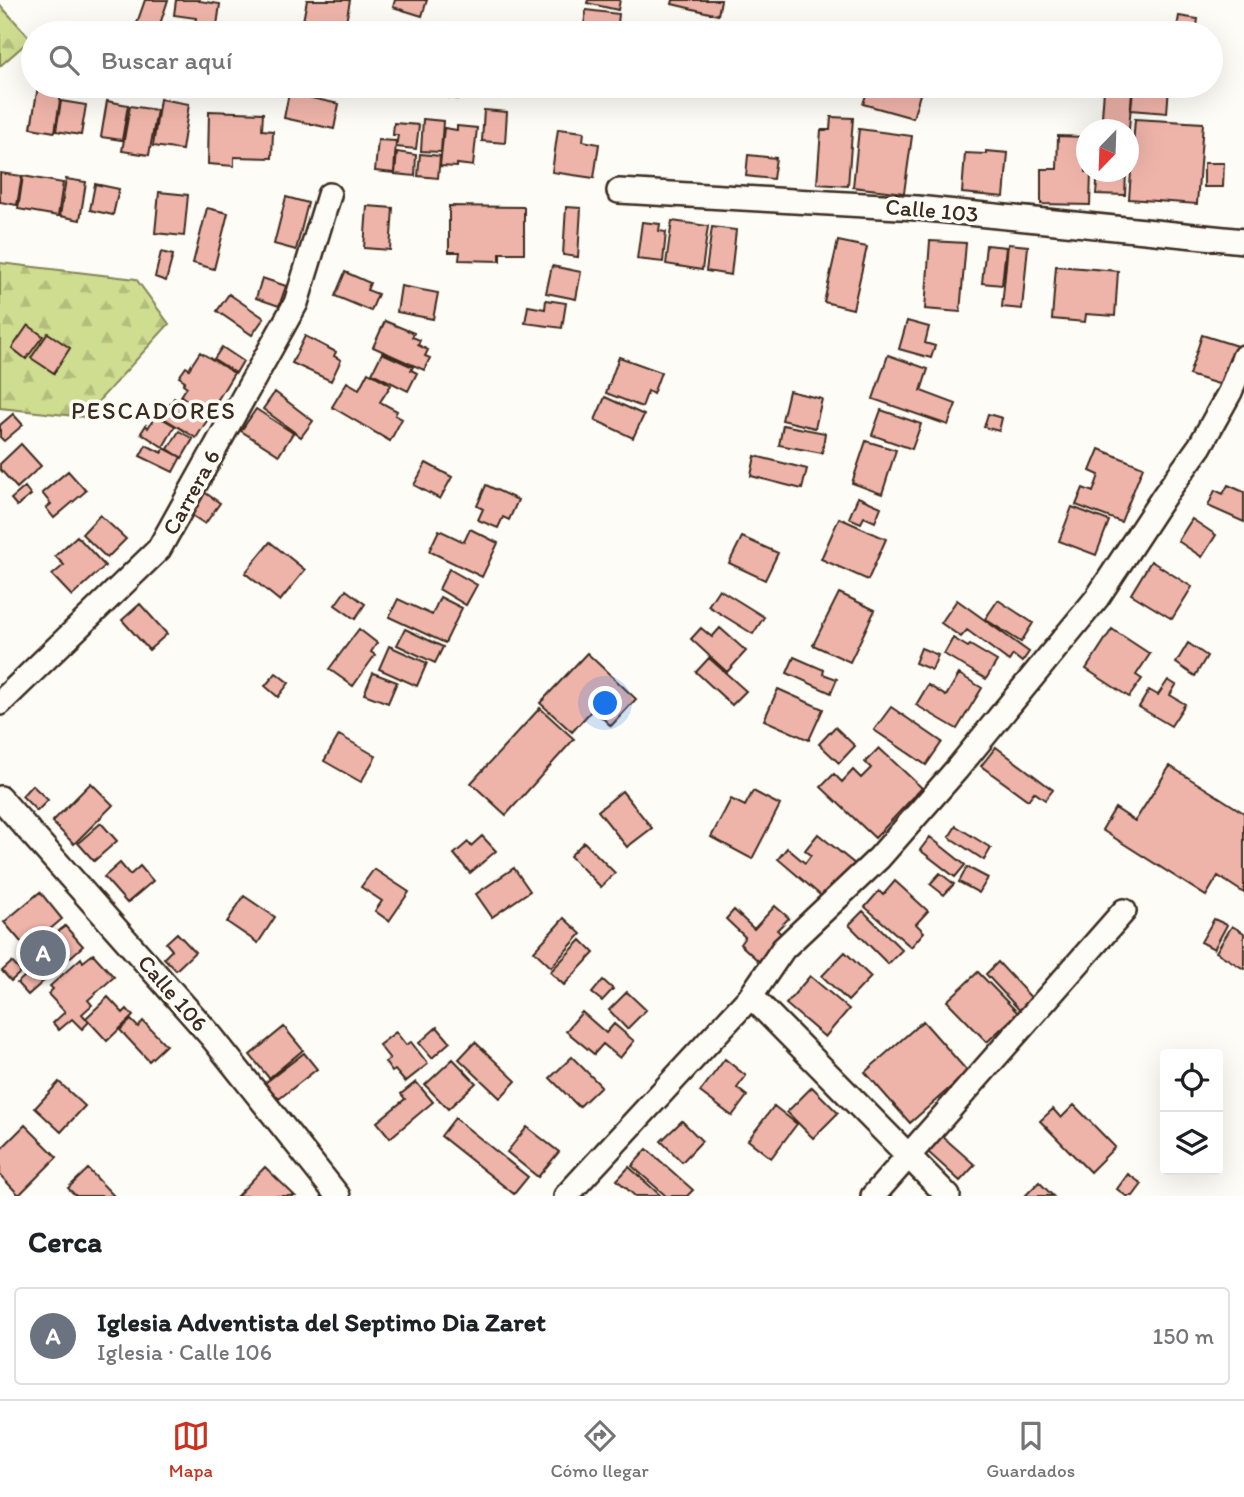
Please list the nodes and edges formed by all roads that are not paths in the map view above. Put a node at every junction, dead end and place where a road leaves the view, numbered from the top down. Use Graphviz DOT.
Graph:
graph roads {
  1 [pos="619,191"];
  2 [pos="329,195"];
  3 [pos="1244,241"];
  4 [pos="1244,357"];
  5 [pos="0,703"];
  6 [pos="0,798"];
  7 [pos="1124,911"];
  8 [pos="751,996"];
  9 [pos="908,1156"];
  10 [pos="338,1196"];
  11 [pos="566,1196"];
  12 [pos="873,1196"];
  13 [pos="948,1196"];
  1 -- 3 [label="street, Calle 103"];
  2 -- 5 [label="street, Carrera 6"];
  4 -- 8 [label="street"];
  6 -- 10 [label="street, Calle 106"];
  7 -- 9 [label="street"];
  8 -- 9 [label="street"];
  8 -- 11 [label="street"];
  9 -- 12 [label="street"];
  9 -- 13 [label="street"];
}
